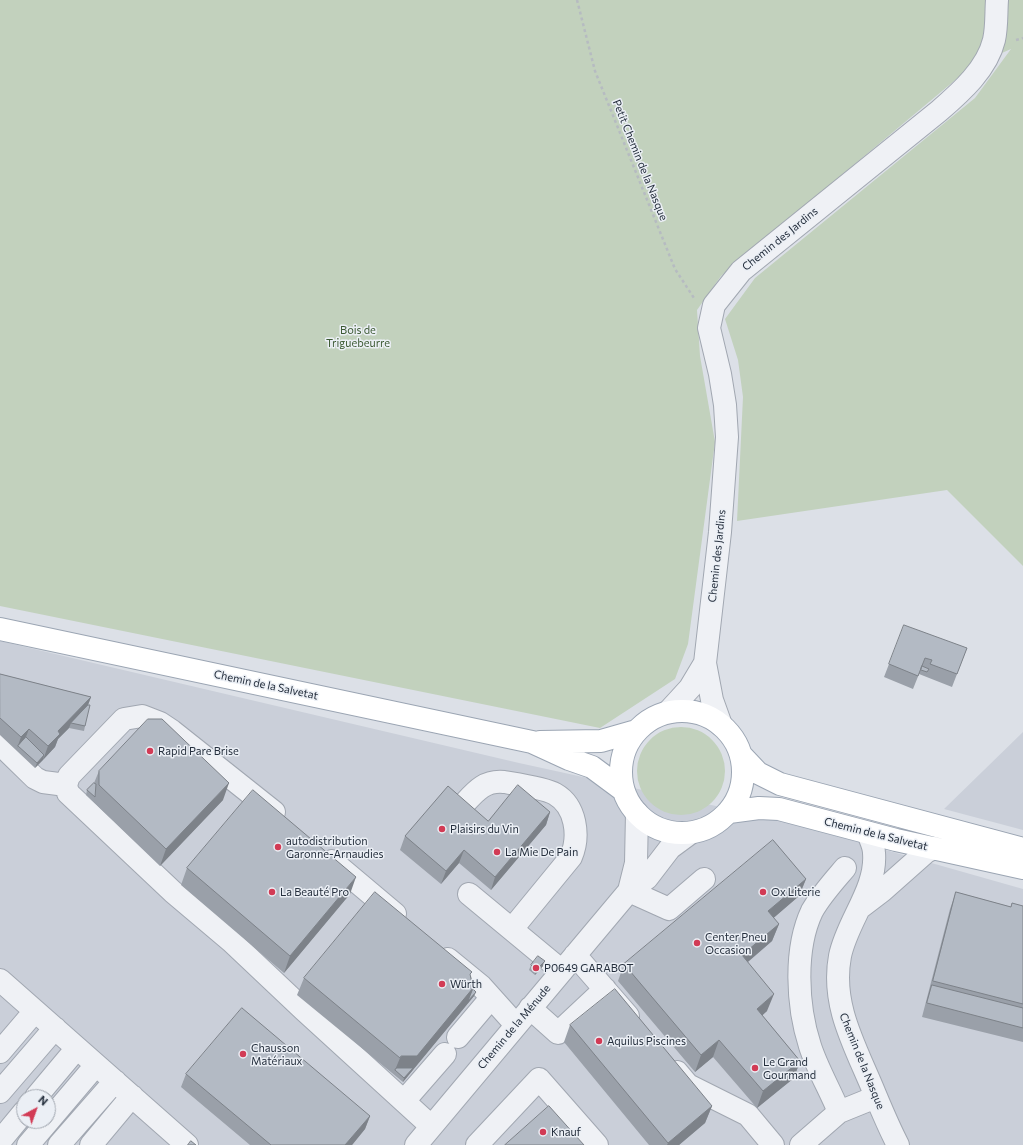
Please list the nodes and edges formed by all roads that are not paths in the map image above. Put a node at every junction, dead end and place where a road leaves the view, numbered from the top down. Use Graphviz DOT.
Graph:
graph roads {
  1 [pos="997,0"];
  2 [pos="0,629"];
  3 [pos="705,663"];
  4 [pos="668,712"];
  5 [pos="721,725"];
  6 [pos="636,731"];
  7 [pos="532,742"];
  8 [pos="0,744"];
  9 [pos="741,755"];
  10 [pos="66,785"];
  11 [pos="623,790"];
  12 [pos="463,805"];
  13 [pos="729,812"];
  14 [pos="637,813"];
  15 [pos="286,823"];
  16 [pos="868,833"];
  17 [pos="689,834"];
  18 [pos="317,848"];
  19 [pos="934,848"];
  20 [pos="1023,849"];
  21 [pos="845,868"];
  22 [pos="1023,868"];
  23 [pos="704,879"];
  24 [pos="629,891"];
  25 [pos="469,894"];
  26 [pos="860,906"];
  27 [pos="408,925"];
  28 [pos="512,929"];
  29 [pos="432,946"];
  30 [pos="568,963"];
  31 [pos="2,985"];
  32 [pos="605,989"];
  33 [pos="491,998"];
  34 [pos="530,1008"];
  35 [pos="35,1011"];
  36 [pos="516,1026"];
  37 [pos="55,1028"];
  38 [pos="641,1031"];
  39 [pos="458,1037"];
  40 [pos="78,1048"];
  41 [pos="0,1052"];
  42 [pos="445,1054"];
  43 [pos="662,1055"];
  44 [pos="96,1065"];
  45 [pos="115,1081"];
  46 [pos="43,1089"];
  47 [pos="0,1092"];
  48 [pos="132,1096"];
  49 [pos="876,1097"];
  50 [pos="404,1102"];
  51 [pos="839,1112"];
  52 [pos="16,1122"];
  53 [pos="432,1126"];
  54 [pos="888,1139"];
  55 [pos="0,1141"];
  56 [pos="179,1142"];
  57 [pos="28,1145"];
  58 [pos="60,1145"];
  59 [pos="91,1145"];
  60 [pos="416,1145"];
  61 [pos="477,1145"];
  62 [pos="597,1145"];
  63 [pos="773,1145"];
  64 [pos="801,1145"];
  1 -- 3 [label="street, Chemin des Jardins"];
  2 -- 7 [label="main road, Chemin de la Salvetat"];
  3 -- 4 [label="street, Chemin des Jardins"];
  3 -- 5 [label="street, Chemin des Jardins"];
  4 -- 5 [label="main road"];
  4 -- 6 [label="main road"];
  5 -- 9 [label="main road"];
  6 -- 7 [label="main road, Chemin de la Salvetat"];
  6 -- 11 [label="main road"];
  7 -- 11 [label="main road, Chemin de la Salvetat"];
  8 -- 10 [label="street"];
  9 -- 13 [label="main road"];
  9 -- 20 [label="main road, Chemin de la Salvetat"];
  10 -- 15 [label="street"];
  10 -- 50 [label="street"];
  11 -- 14 [label="main road"];
  12 -- 28 [label="street"];
  13 -- 16 [label="main road, Chemin de la Salvetat"];
  13 -- 17 [label="main road"];
  14 -- 17 [label="main road"];
  14 -- 24 [label="street, Chemin de la Ménude"];
  16 -- 19 [label="main road, Chemin de la Salvetat"];
  16 -- 26 [label="street, Chemin de la Nasque"];
  17 -- 24 [label="street, Chemin de la Ménude"];
  18 -- 27 [label="street"];
  19 -- 22 [label="main road, Chemin de la Salvetat"];
  19 -- 26 [label="street, Chemin de la Nasque"];
  21 -- 51 [label="street"];
  23 -- 24 [label="street"];
  24 -- 30 [label="street, Chemin de la Ménude"];
  25 -- 28 [label="street"];
  26 -- 49 [label="street, Chemin de la Nasque"];
  28 -- 30 [label="street"];
  29 -- 33 [label="street"];
  30 -- 32 [label="street"];
  30 -- 34 [label="street, Chemin de la Ménude"];
  31 -- 35 [label="street"];
  32 -- 34 [label="street"];
  32 -- 38 [label="street"];
  33 -- 36 [label="street"];
  33 -- 39 [label="street"];
  34 -- 36 [label="street, Chemin de la Ménude"];
  35 -- 37 [label="street"];
  35 -- 41 [label="street"];
  36 -- 53 [label="street, Chemin de la Ménude"];
  37 -- 40 [label="street"];
  37 -- 47 [label="street"];
  40 -- 44 [label="street"];
  40 -- 46 [label="street"];
  42 -- 50 [label="street"];
  43 -- 63 [label="street"];
  44 -- 45 [label="street"];
  44 -- 57 [label="street"];
  45 -- 48 [label="street"];
  45 -- 58 [label="street"];
  48 -- 56 [label="street"];
  48 -- 59 [label="street"];
  49 -- 51 [label="street"];
  49 -- 54 [label="street, Chemin de la Nasque"];
  50 -- 53 [label="street"];
  51 -- 64 [label="street"];
  52 -- 55 [label="street"];
  53 -- 60 [label="street, Chemin de la Ménude"];
  61 -- 62 [label="street"];
}
